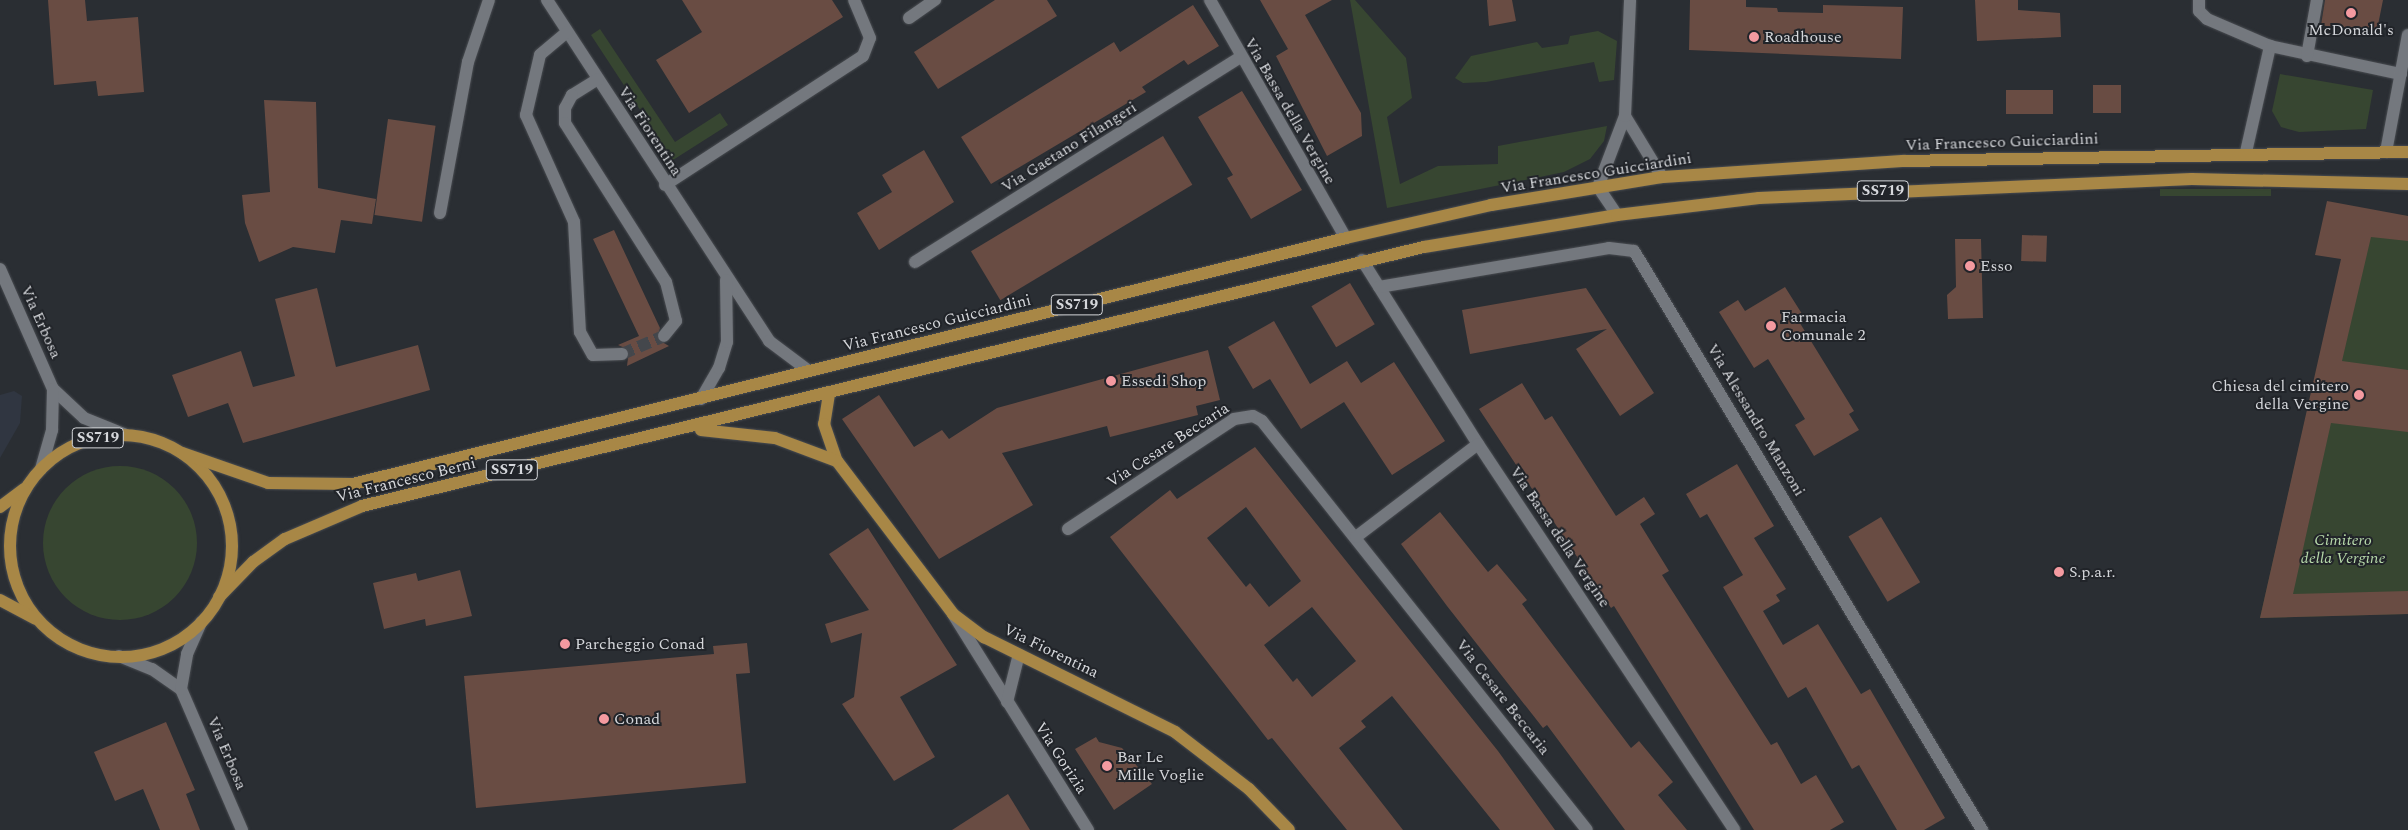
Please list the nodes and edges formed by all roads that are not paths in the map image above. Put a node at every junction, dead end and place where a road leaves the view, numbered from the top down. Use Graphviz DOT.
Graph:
graph roads {
  1 [pos="489,0"];
  2 [pos="547,0"];
  3 [pos="854,0"];
  4 [pos="936,0"];
  5 [pos="1210,0"];
  6 [pos="1630,0"];
  7 [pos="2199,0"];
  8 [pos="2317,0"];
  9 [pos="909,18"];
  10 [pos="567,32"];
  11 [pos="2408,35"];
  12 [pos="2270,46"];
  13 [pos="2307,56"];
  14 [pos="1239,58"];
  15 [pos="2401,74"];
  16 [pos="598,79"];
  17 [pos="1625,116"];
  18 [pos="2246,152"];
  19 [pos="2386,152"];
  20 [pos="2408,152"];
  21 [pos="1662,177"];
  22 [pos="2408,184"];
  23 [pos="665,185"];
  24 [pos="1598,187"];
  25 [pos="440,213"];
  26 [pos="1617,215"];
  27 [pos="1346,238"];
  28 [pos="1362,260"];
  29 [pos="915,262"];
  30 [pos="0,269"];
  31 [pos="726,280"];
  32 [pos="1379,287"];
  33 [pos="664,336"];
  34 [pos="622,354"];
  35 [pos="809,371"];
  36 [pos="53,389"];
  37 [pos="829,394"];
  38 [pos="700,399"];
  39 [pos="685,430"];
  40 [pos="126,435"];
  41 [pos="1478,444"];
  42 [pos="182,453"];
  43 [pos="836,461"];
  44 [pos="41,469"];
  45 [pos="28,486"];
  46 [pos="0,507"];
  47 [pos="1068,529"];
  48 [pos="1356,537"];
  49 [pos="219,597"];
  50 [pos="0,600"];
  51 [pos="953,614"];
  52 [pos="201,622"];
  53 [pos="43,624"];
  54 [pos="1019,654"];
  55 [pos="119,656"];
  56 [pos="181,689"];
  57 [pos="1007,702"];
  58 [pos="242,830"];
  59 [pos="1088,830"];
  60 [pos="1289,830"];
  61 [pos="1588,830"];
  62 [pos="1734,830"];
  63 [pos="1982,830"];
  1 -- 25 [label="street"];
  2 -- 10 [label="street, Via Fiorentina"];
  3 -- 23 [label="street"];
  4 -- 9 [label="street"];
  5 -- 14 [label="street, Via Bassa della Vergine"];
  6 -- 17 [label="street"];
  7 -- 12 [label="street"];
  8 -- 13 [label="street"];
  10 -- 16 [label="street, Via Fiorentina"];
  10 -- 34 [label="street"];
  11 -- 15 [label="street"];
  12 -- 13 [label="street"];
  12 -- 18 [label="street"];
  13 -- 15 [label="street"];
  14 -- 27 [label="street, Via Bassa della Vergine"];
  14 -- 29 [label="street, Via Gaetano Filangeri"];
  15 -- 19 [label="street"];
  16 -- 23 [label="street, Via Fiorentina"];
  16 -- 33 [label="street"];
  17 -- 21 [label="street"];
  17 -- 24 [label="street"];
  18 -- 19 [label="main road, Via Francesco Guicciardini / SS719"];
  18 -- 21 [label="main road, Via Francesco Guicciardini / SS719"];
  19 -- 20 [label="main road, Via Francesco Guicciardini / SS719"];
  21 -- 24 [label="main road, Via Francesco Guicciardini / SS719"];
  22 -- 26 [label="main road, SS719"];
  23 -- 31 [label="street, Via Fiorentina"];
  24 -- 26 [label="street"];
  24 -- 27 [label="main road, Via Francesco Guicciardini / SS719"];
  26 -- 28 [label="main road, SS719"];
  27 -- 35 [label="main road, Via Francesco Guicciardini / SS719"];
  28 -- 32 [label="street, Via Bassa della Vergine"];
  28 -- 37 [label="main road, SS719"];
  30 -- 36 [label="street, Via Erbosa"];
  31 -- 35 [label="street, Via Fiorentina"];
  31 -- 38 [label="street"];
  32 -- 41 [label="street, Via Bassa della Vergine"];
  32 -- 63 [label="street, Via Alessandro Manzoni"];
  35 -- 38 [label="main road, Via Francesco Berni / SS719"];
  36 -- 40 [label="street, Via Erbosa"];
  36 -- 44 [label="street, Via Erbosa"];
  37 -- 39 [label="main road, Via Francesco Berni / SS719"];
  37 -- 43 [label="main road, Via Fiorentina"];
  38 -- 42 [label="main road, Via Francesco Berni / SS719"];
  39 -- 43 [label="main road, Via Fiorentina"];
  39 -- 49 [label="main road, Via Francesco Berni / SS719"];
  40 -- 42 [label="main road, SS719"];
  40 -- 44 [label="main road, SS719"];
  41 -- 48 [label="street"];
  41 -- 62 [label="street, Via Bassa della Vergine"];
  42 -- 49 [label="main road, SS719"];
  43 -- 51 [label="main road, Via Fiorentina"];
  44 -- 45 [label="main road, SS719"];
  45 -- 46 [label="main road, SS719"];
  45 -- 53 [label="main road, SS719"];
  47 -- 48 [label="street, Via Cesare Beccaria"];
  48 -- 61 [label="street, Via Cesare Beccaria"];
  49 -- 52 [label="main road, SS719"];
  50 -- 53 [label="main road, SS719"];
  51 -- 54 [label="main road, Via Fiorentina"];
  51 -- 57 [label="street, Via Gorizia"];
  52 -- 55 [label="main road, SS719"];
  52 -- 56 [label="street"];
  53 -- 55 [label="main road, SS719"];
  54 -- 57 [label="street"];
  54 -- 60 [label="main road, Via Fiorentina"];
  55 -- 56 [label="street"];
  56 -- 58 [label="street, Via Erbosa"];
  57 -- 59 [label="street, Via Gorizia"];
}
